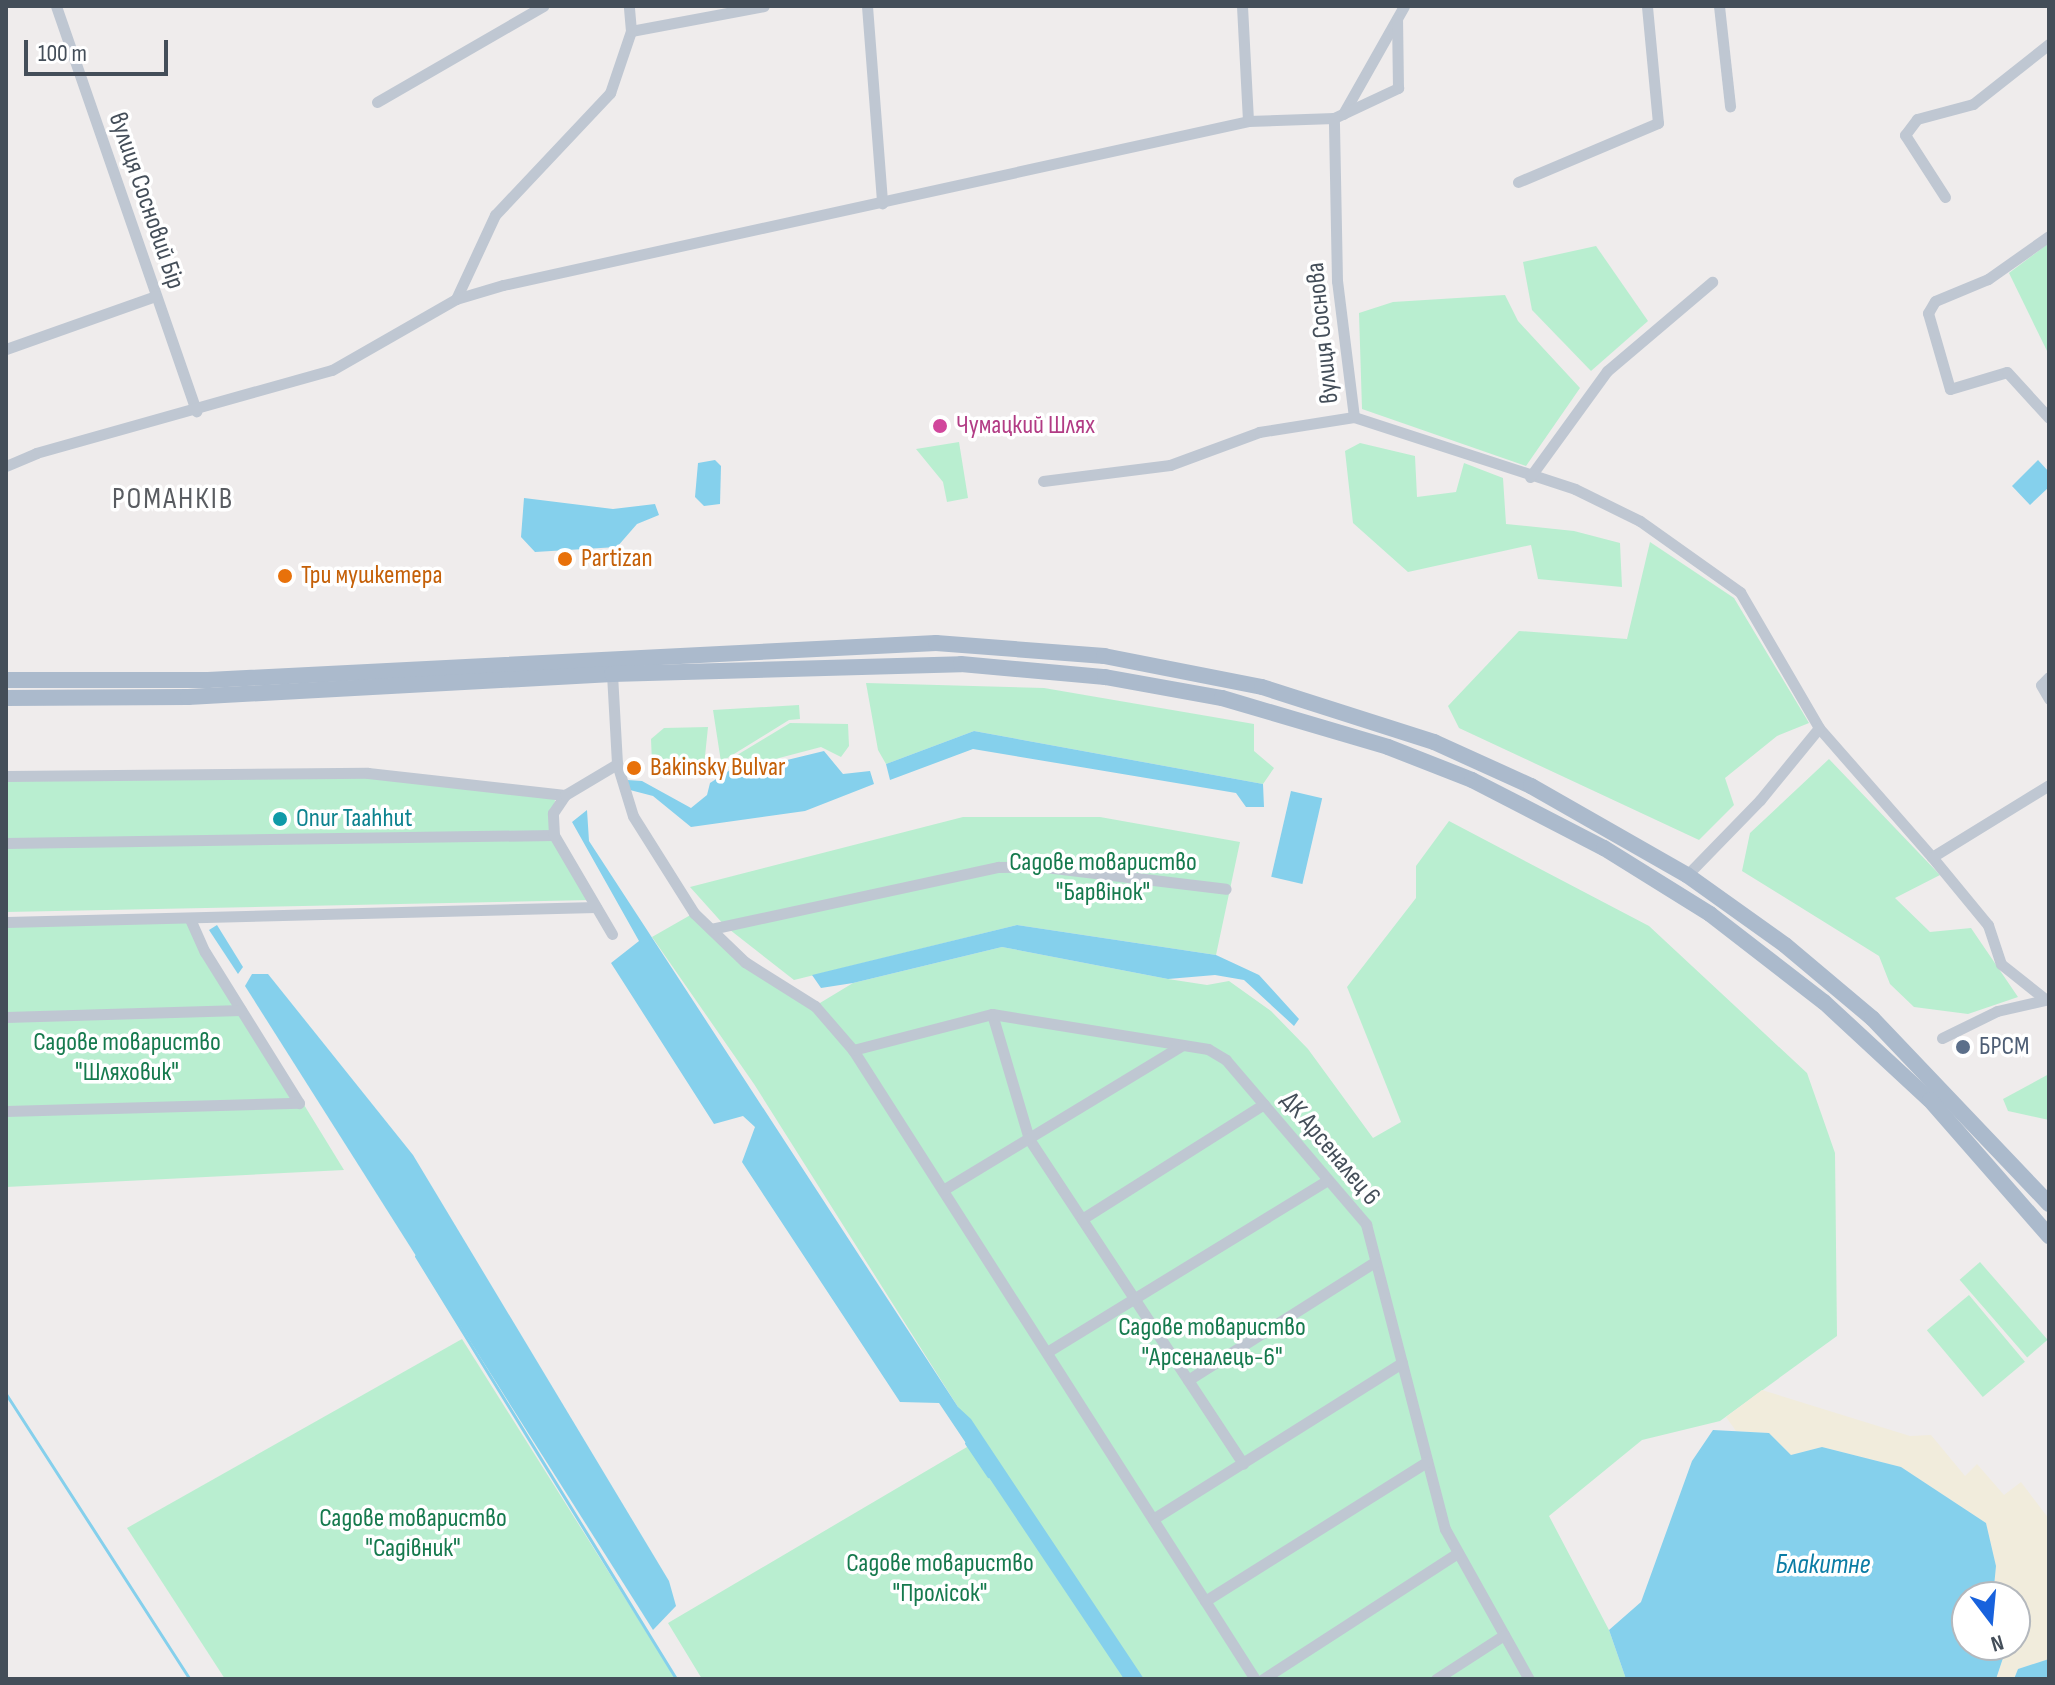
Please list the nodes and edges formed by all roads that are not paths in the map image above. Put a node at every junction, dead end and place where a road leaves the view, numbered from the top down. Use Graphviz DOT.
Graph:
graph roads {
  1 [pos="56,6"];
  2 [pos="543,6"];
  3 [pos="629,6"];
  4 [pos="764,6"];
  5 [pos="867,6"];
  6 [pos="1242,6"];
  7 [pos="1404,6"];
  8 [pos="1647,6"];
  9 [pos="1719,6"];
  10 [pos="1397,19"];
  11 [pos="631,31"];
  12 [pos="2049,44"];
  13 [pos="377,102"];
  14 [pos="1730,106"];
  15 [pos="1338,116"];
  16 [pos="1248,121"];
  17 [pos="1518,182"];
  18 [pos="1945,197"];
  19 [pos="882,203"];
  20 [pos="2049,236"];
  21 [pos="1712,282"];
  22 [pos="156,296"];
  23 [pos="456,299"];
  24 [pos="6,349"];
  25 [pos="196,411"];
  26 [pos="1354,417"];
  27 [pos="2049,418"];
  28 [pos="6,466"];
  29 [pos="1530,477"];
  30 [pos="1043,481"];
  31 [pos="612,674"];
  32 [pos="2049,677"];
  33 [pos="6,680"];
  34 [pos="6,698"];
  35 [pos="2049,699"];
  36 [pos="1819,728"];
  37 [pos="617,764"];
  38 [pos="6,776"];
  39 [pos="2049,785"];
  40 [pos="565,795"];
  41 [pos="554,835"];
  42 [pos="6,843"];
  43 [pos="1932,857"];
  44 [pos="1687,875"];
  45 [pos="1226,889"];
  46 [pos="596,907"];
  47 [pos="190,919"];
  48 [pos="6,922"];
  49 [pos="711,929"];
  50 [pos="612,934"];
  51 [pos="2047,999"];
  52 [pos="241,1010"];
  53 [pos="992,1014"];
  54 [pos="6,1017"];
  55 [pos="1942,1038"];
  56 [pos="1182,1045"];
  57 [pos="853,1050"];
  58 [pos="1264,1104"];
  59 [pos="6,1111"];
  60 [pos="1029,1139"];
  61 [pos="1328,1180"];
  62 [pos="943,1190"];
  63 [pos="2049,1204"];
  64 [pos="1082,1219"];
  65 [pos="2049,1236"];
  66 [pos="1375,1262"];
  67 [pos="1135,1300"];
  68 [pos="1047,1352"];
  69 [pos="1402,1363"];
  70 [pos="1188,1380"];
  71 [pos="1427,1462"];
  72 [pos="1243,1464"];
  73 [pos="1153,1519"];
  74 [pos="1458,1553"];
  75 [pos="1205,1601"];
  76 [pos="1504,1635"];
  77 [pos="1255,1679"];
  78 [pos="1263,1679"];
  79 [pos="1436,1679"];
  80 [pos="1529,1679"];
  1 -- 22 [label="street, вулиця Сосновий Бір"];
  2 -- 13 [label="street"];
  3 -- 11 [label="street"];
  4 -- 11 [label="street"];
  5 -- 19 [label="street"];
  6 -- 16 [label="street"];
  7 -- 10 [label="street"];
  8 -- 17 [label="street"];
  9 -- 14 [label="street"];
  10 -- 15 [label="street"];
  10 -- 15 [label="street"];
  11 -- 23 [label="street"];
  12 -- 18 [label="street"];
  15 -- 16 [label="street"];
  15 -- 26 [label="street, вулиця Соснова"];
  16 -- 19 [label="street"];
  19 -- 23 [label="street"];
  20 -- 27 [label="street"];
  21 -- 29 [label="street"];
  22 -- 24 [label="street"];
  22 -- 25 [label="street, вулиця Сосновий Бір"];
  23 -- 25 [label="street"];
  25 -- 28 [label="street"];
  26 -- 29 [label="street"];
  26 -- 30 [label="street, вулиця Соснова"];
  29 -- 36 [label="street"];
  31 -- 34 [label="main road"];
  31 -- 37 [label="street"];
  31 -- 65 [label="main road"];
  32 -- 35 [label="street"];
  33 -- 44 [label="main road"];
  36 -- 43 [label="street"];
  36 -- 44 [label="street"];
  37 -- 40 [label="street"];
  37 -- 49 [label="street"];
  38 -- 40 [label="street"];
  39 -- 43 [label="street"];
  40 -- 41 [label="street"];
  41 -- 42 [label="street"];
  41 -- 46 [label="street"];
  43 -- 51 [label="street"];
  44 -- 63 [label="main road"];
  45 -- 49 [label="street"];
  46 -- 47 [label="street"];
  46 -- 50 [label="street"];
  47 -- 48 [label="street"];
  47 -- 52 [label="street"];
  49 -- 57 [label="street"];
  51 -- 55 [label="street"];
  52 -- 54 [label="street"];
  52 -- 59 [label="street"];
  53 -- 56 [label="street, ДК Арсеналец 6"];
  53 -- 57 [label="street, ДК Арсеналец 6"];
  53 -- 60 [label="street"];
  56 -- 58 [label="street, ДК Арсеналец 6"];
  56 -- 60 [label="street"];
  57 -- 62 [label="street"];
  58 -- 61 [label="street, ДК Арсеналец 6"];
  58 -- 64 [label="street"];
  60 -- 62 [label="street"];
  60 -- 64 [label="street"];
  61 -- 66 [label="street, ДК Арсеналец 6"];
  61 -- 67 [label="street"];
  62 -- 68 [label="street"];
  64 -- 67 [label="street"];
  66 -- 69 [label="street, ДК Арсеналец 6"];
  66 -- 70 [label="street"];
  67 -- 68 [label="street"];
  67 -- 70 [label="street"];
  68 -- 73 [label="street"];
  69 -- 71 [label="street, ДК Арсеналец 6"];
  69 -- 72 [label="street"];
  70 -- 72 [label="street"];
  71 -- 74 [label="street, ДК Арсеналец 6"];
  71 -- 75 [label="street"];
  72 -- 73 [label="street"];
  73 -- 75 [label="street"];
  74 -- 76 [label="street, ДК Арсеналец 6"];
  74 -- 78 [label="street"];
  75 -- 77 [label="street"];
  76 -- 79 [label="street"];
  76 -- 80 [label="street, ДК Арсеналец 6"];
}
